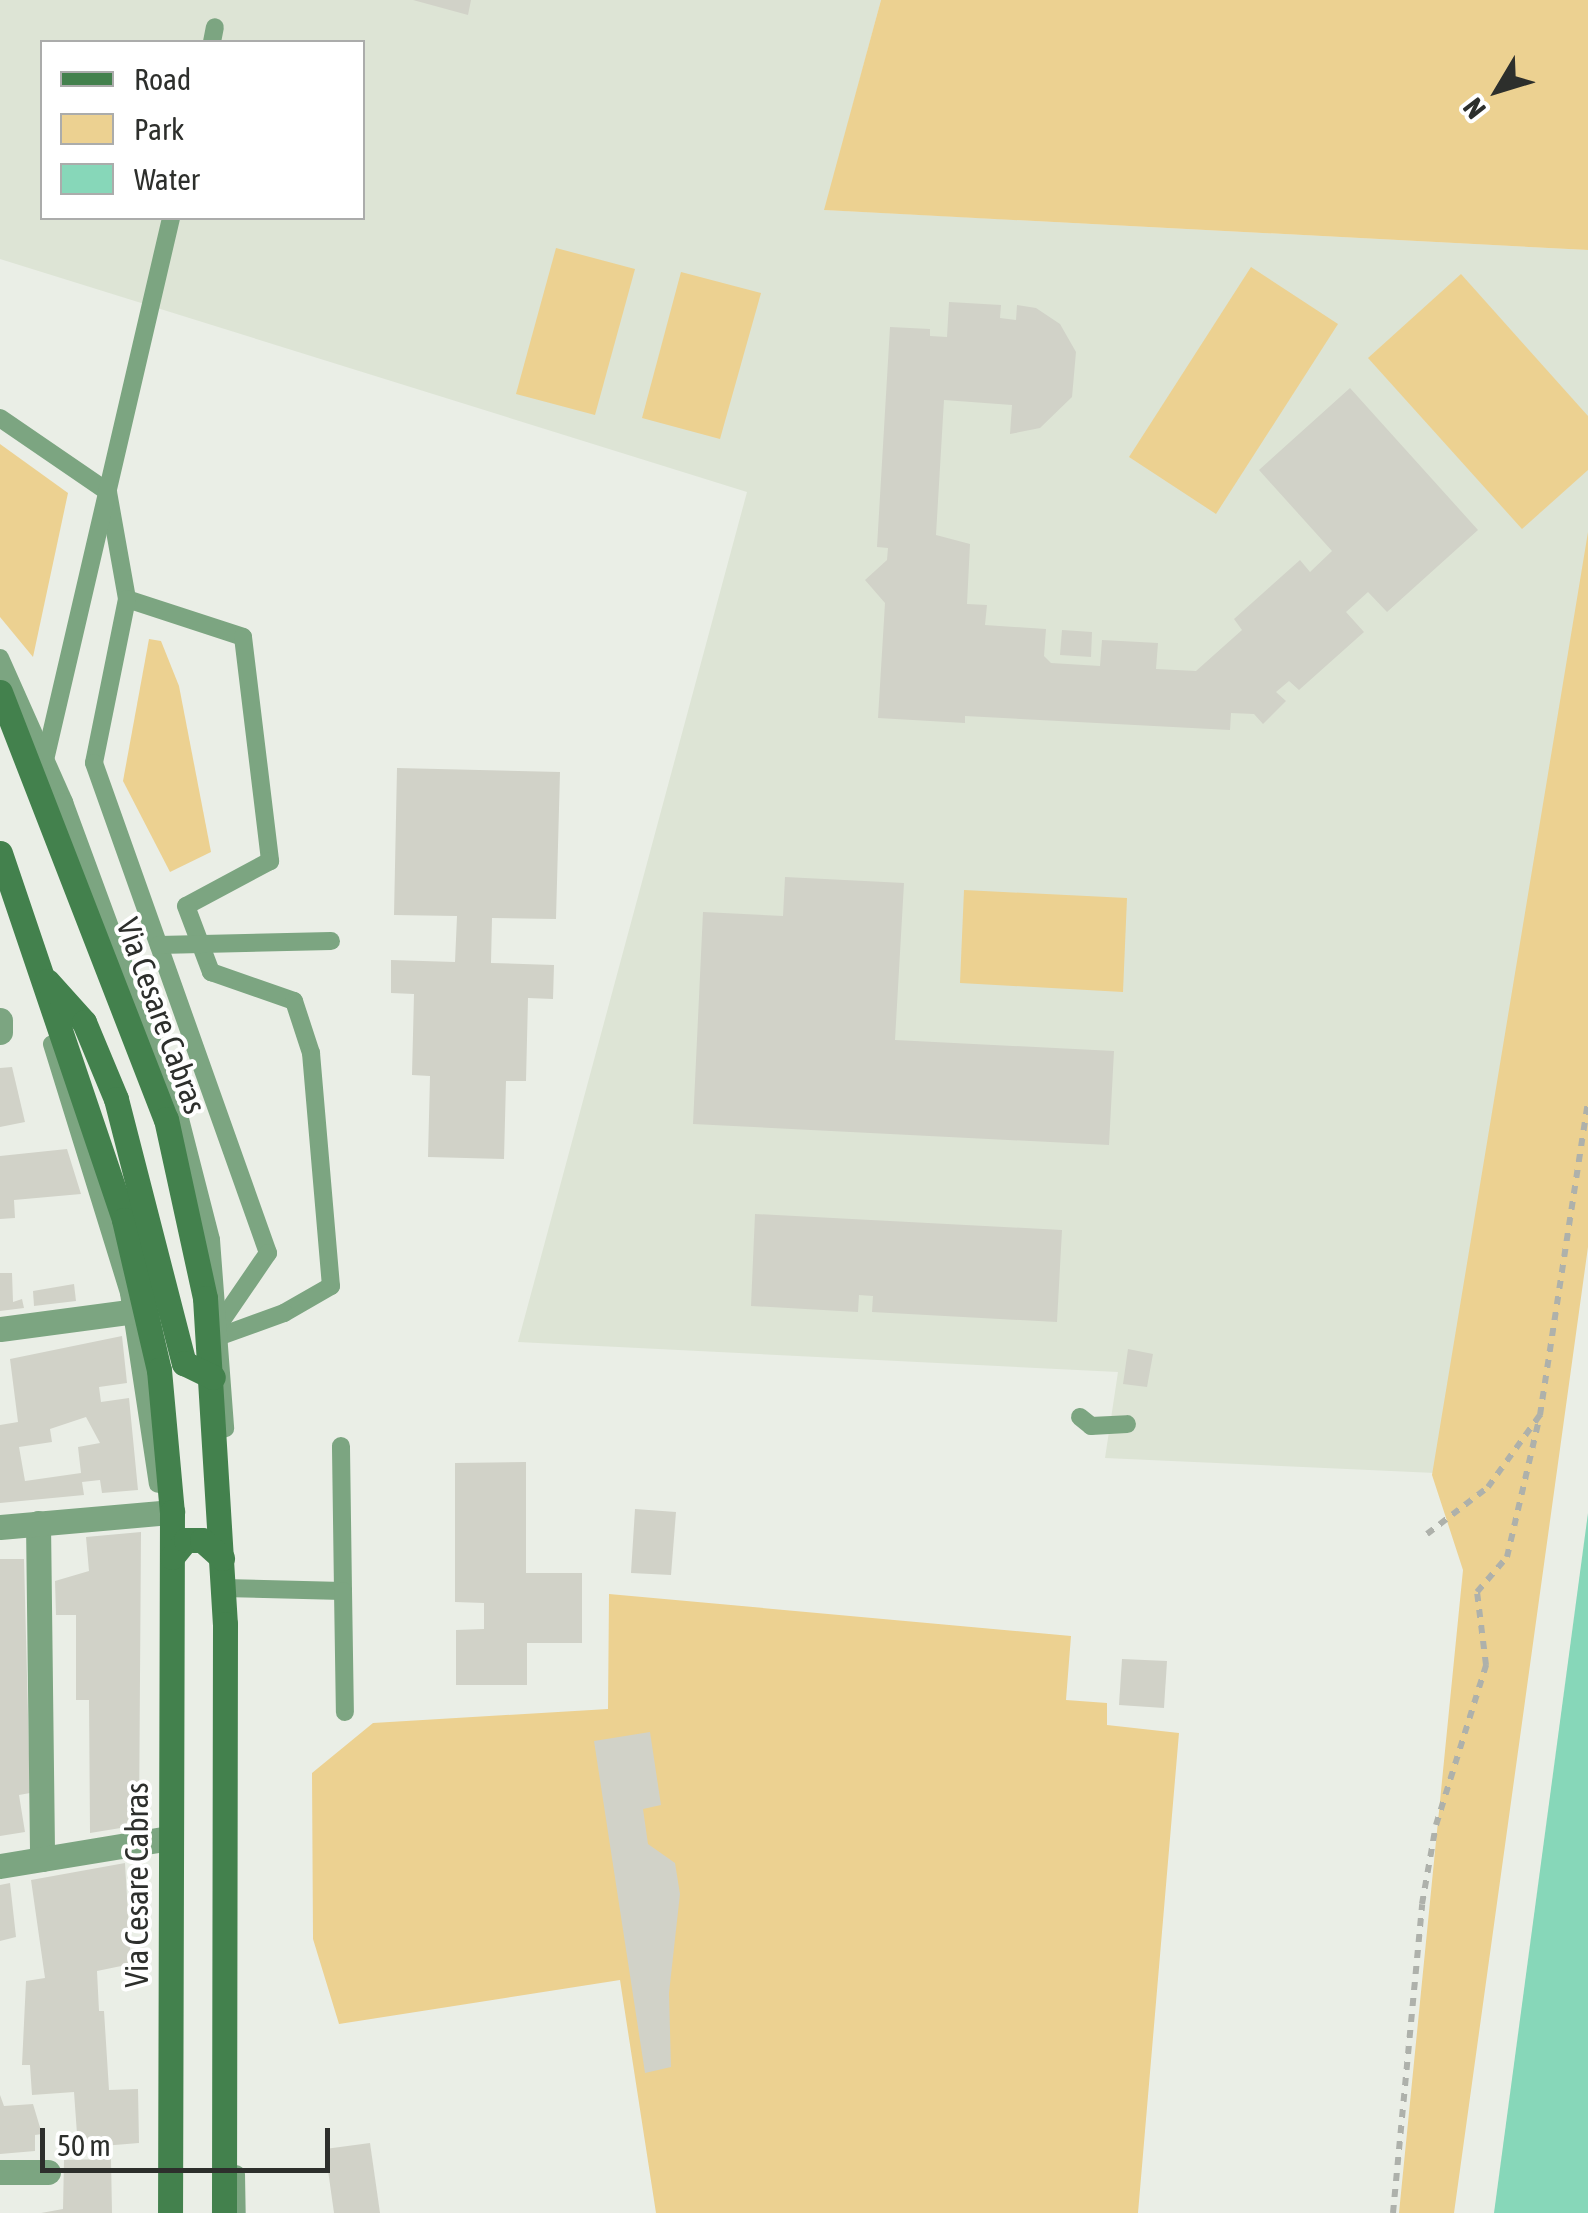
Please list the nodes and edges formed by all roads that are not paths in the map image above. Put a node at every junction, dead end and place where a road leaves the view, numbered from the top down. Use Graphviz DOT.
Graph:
graph roads {
  1 [pos="171,220"];
  2 [pos="0,418"];
  3 [pos="108,492"];
  4 [pos="127,599"];
  5 [pos="0,658"];
  6 [pos="0,692"];
  7 [pos="43,769"];
  8 [pos="0,853"];
  9 [pos="0,886"];
  10 [pos="330,942"];
  11 [pos="159,944"];
  12 [pos="200,944"];
  13 [pos="40,974"];
  14 [pos="0,1020"];
  15 [pos="0,1032"];
  16 [pos="142,1310"];
  17 [pos="0,1329"];
  18 [pos="217,1333"];
  19 [pos="213,1376"];
  20 [pos="1080,1418"];
  21 [pos="1127,1424"];
  22 [pos="341,1446"];
  23 [pos="166,1512"];
  24 [pos="38,1524"];
  25 [pos="0,1527"];
  26 [pos="222,1558"];
  27 [pos="172,1561"];
  28 [pos="227,1588"];
  29 [pos="344,1591"];
  30 [pos="346,1712"];
  31 [pos="169,1838"];
  32 [pos="42,1859"];
  33 [pos="0,1866"];
  34 [pos="0,2172"];
  35 [pos="48,2172"];
  36 [pos="170,2213"];
  37 [pos="224,2213"];
  38 [pos="237,2213"];
  1 -- 3 [label="lane"];
  2 -- 3 [label="lane"];
  3 -- 4 [label="lane"];
  3 -- 7 [label="lane"];
  4 -- 11 [label="lane"];
  4 -- 12 [label="lane"];
  5 -- 7 [label="lane"];
  6 -- 7 [label="main road, Via Cesare Cabras"];
  7 -- 18 [label="main road, Via Cesare Cabras"];
  8 -- 13 [label="main road, Via Cesare Cabras"];
  9 -- 16 [label="lane"];
  10 -- 12 [label="lane"];
  11 -- 12 [label="lane"];
  11 -- 18 [label="lane"];
  12 -- 18 [label="lane"];
  13 -- 16 [label="main road, Via Cesare Cabras"];
  13 -- 19 [label="main road, Via Cesare Cabras"];
  14 -- 15 [label="street"];
  16 -- 17 [label="street"];
  16 -- 23 [label="main road, Via Cesare Cabras"];
  18 -- 19 [label="main road, Via Cesare Cabras"];
  18 -- 28 [label="lane"];
  19 -- 26 [label="main road, Via Cesare Cabras"];
  20 -- 21 [label="lane"];
  22 -- 29 [label="lane"];
  23 -- 24 [label="street"];
  23 -- 27 [label="main road, Via Cesare Cabras"];
  24 -- 25 [label="street"];
  24 -- 32 [label="street"];
  26 -- 27 [label="main road"];
  26 -- 28 [label="main road, Via Cesare Cabras"];
  27 -- 31 [label="main road, Via Cesare Cabras"];
  28 -- 29 [label="lane"];
  28 -- 37 [label="main road, Via Cesare Cabras"];
  28 -- 38 [label="lane"];
  29 -- 30 [label="lane"];
  31 -- 32 [label="street"];
  31 -- 36 [label="main road, Via Cesare Cabras"];
  32 -- 33 [label="street"];
  34 -- 35 [label="street"];
}
